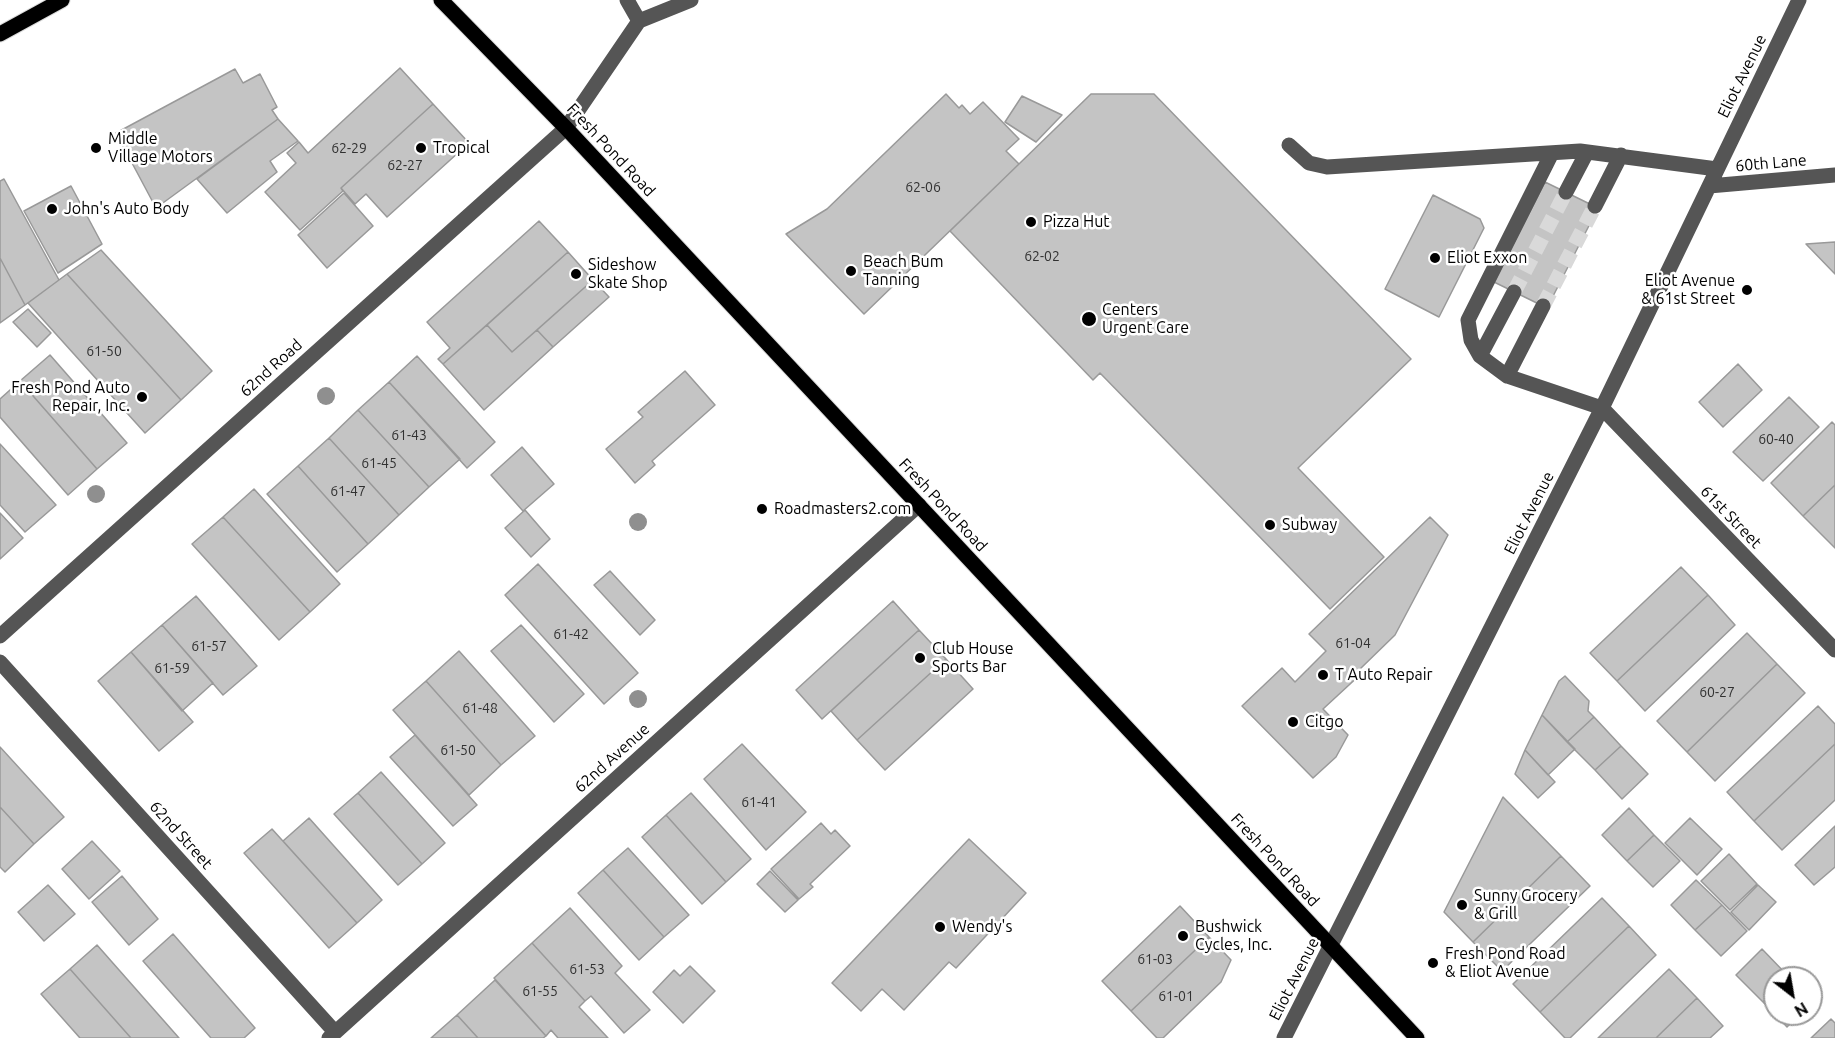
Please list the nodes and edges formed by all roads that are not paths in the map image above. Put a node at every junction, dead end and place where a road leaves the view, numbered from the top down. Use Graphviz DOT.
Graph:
graph roads {
  1 [pos="62,0"];
  2 [pos="441,0"];
  3 [pos="627,0"];
  4 [pos="691,0"];
  5 [pos="1799,0"];
  6 [pos="639,21"];
  7 [pos="0,34"];
  8 [pos="566,128"];
  9 [pos="1289,145"];
  10 [pos="1587,152"];
  11 [pos="1551,155"];
  12 [pos="1621,155"];
  13 [pos="1718,169"];
  14 [pos="1835,175"];
  15 [pos="1709,186"];
  16 [pos="1566,192"];
  17 [pos="1595,206"];
  18 [pos="1514,292"];
  19 [pos="1543,306"];
  20 [pos="1480,356"];
  21 [pos="1507,376"];
  22 [pos="1602,408"];
  23 [pos="919,505"];
  24 [pos="0,636"];
  25 [pos="1835,650"];
  26 [pos="0,662"];
  27 [pos="1330,945"];
  28 [pos="332,1035"];
  29 [pos="1284,1038"];
  30 [pos="1417,1038"];
  1 -- 7 [label="main road"];
  2 -- 8 [label="main road, Fresh Pond Road"];
  3 -- 6 [label="street"];
  4 -- 6 [label="street"];
  5 -- 13 [label="street, Eliot Avenue"];
  6 -- 8 [label="street, 62nd Road"];
  8 -- 23 [label="main road, Fresh Pond Road"];
  8 -- 24 [label="street, 62nd Road"];
  9 -- 11 [label="street"];
  10 -- 11 [label="street"];
  10 -- 12 [label="street"];
  10 -- 16 [label="street"];
  11 -- 20 [label="street"];
  12 -- 13 [label="street"];
  12 -- 17 [label="street"];
  13 -- 15 [label="street, Eliot Avenue"];
  14 -- 15 [label="street, 60th Lane"];
  15 -- 22 [label="street, Eliot Avenue"];
  18 -- 20 [label="street"];
  19 -- 21 [label="street"];
  20 -- 21 [label="street"];
  21 -- 22 [label="street"];
  22 -- 25 [label="street, 61st Street"];
  22 -- 27 [label="street, Eliot Avenue"];
  23 -- 27 [label="main road, Fresh Pond Road"];
  23 -- 28 [label="street, 62nd Avenue"];
  26 -- 28 [label="street, 62nd Street"];
  27 -- 29 [label="street, Eliot Avenue"];
  27 -- 30 [label="main road, Fresh Pond Road"];
}
